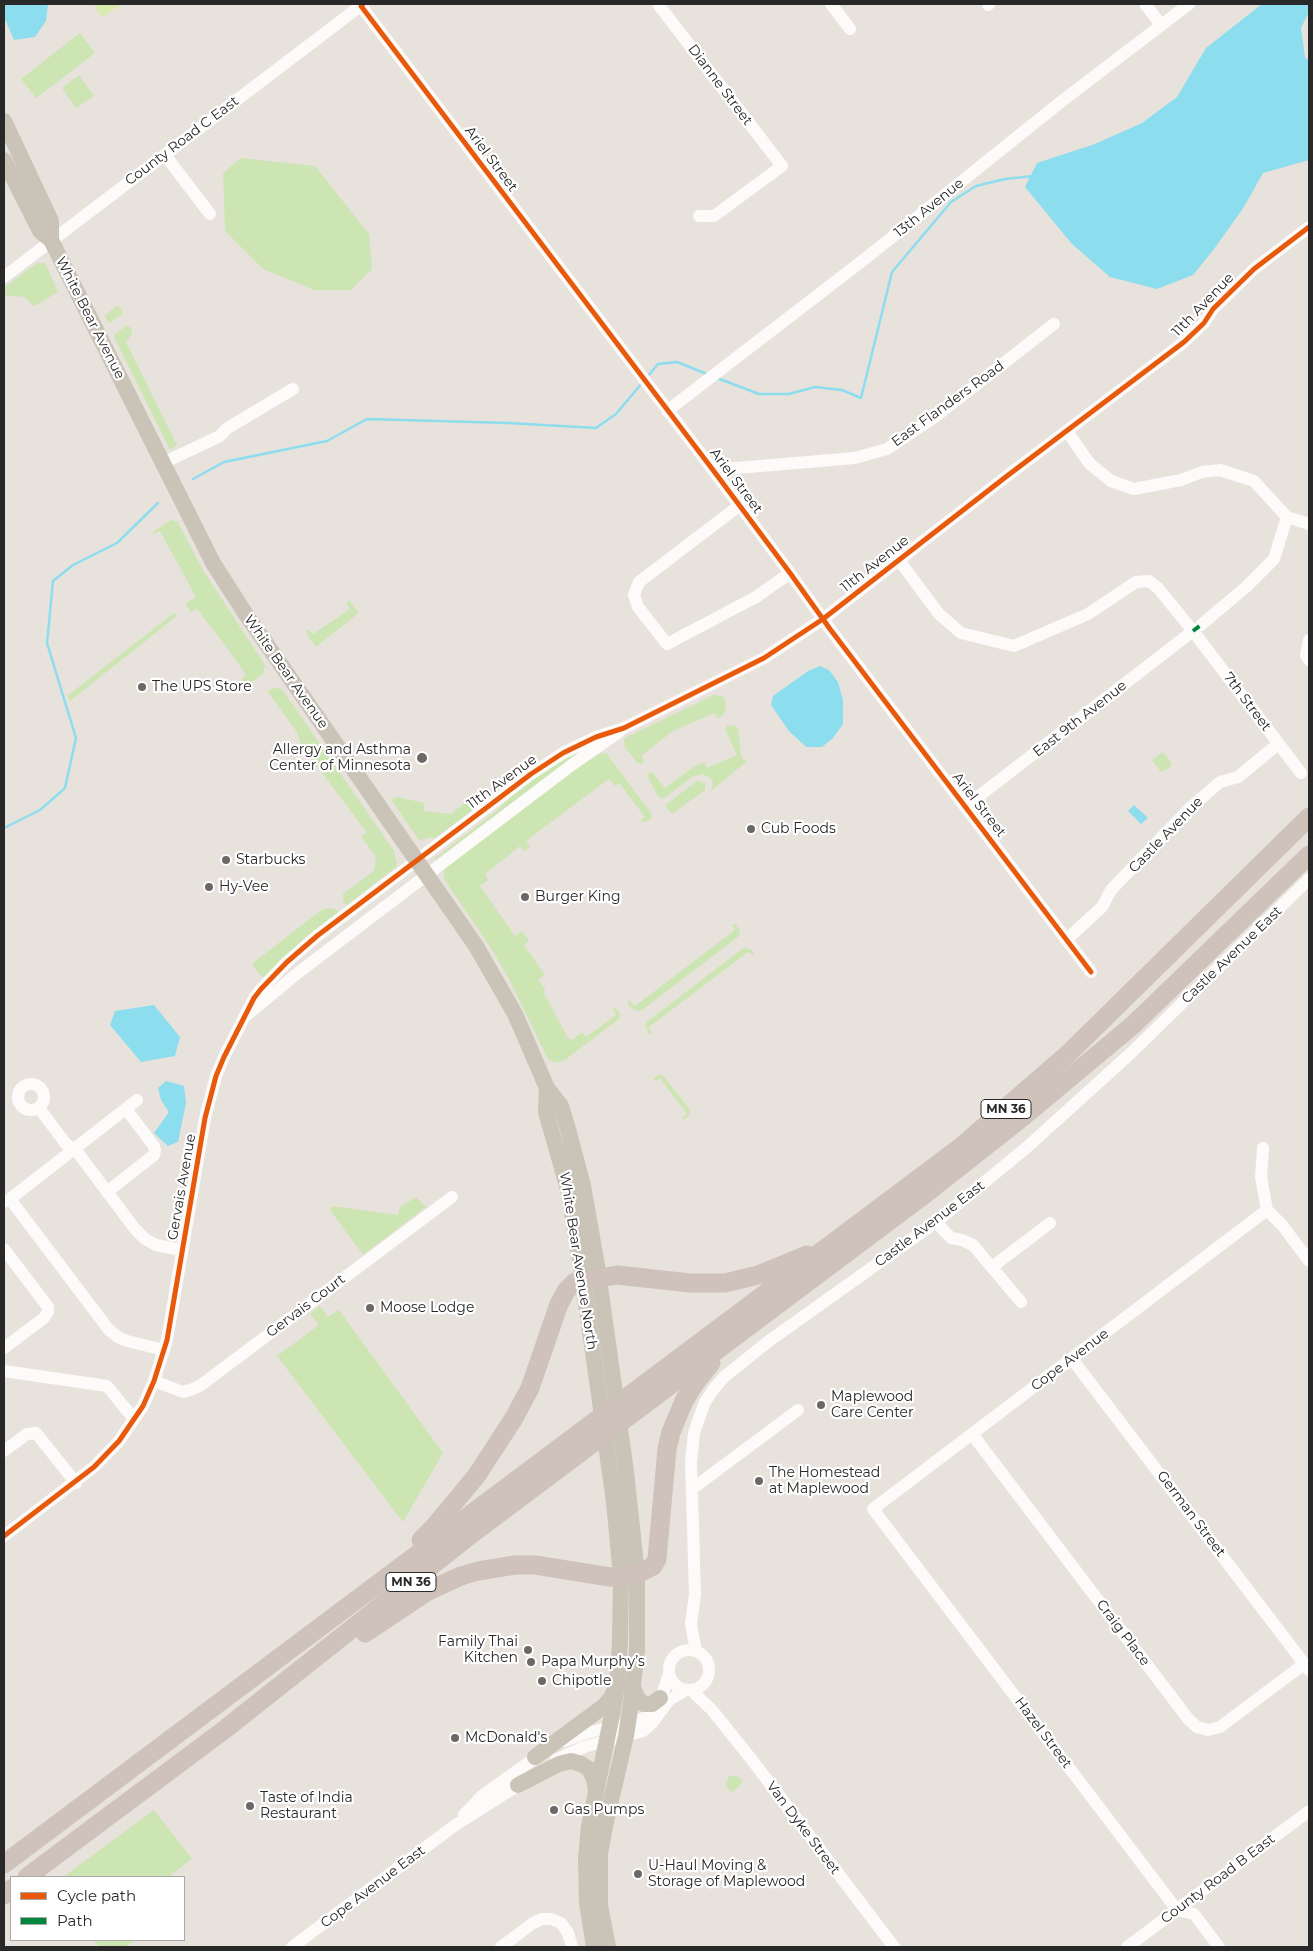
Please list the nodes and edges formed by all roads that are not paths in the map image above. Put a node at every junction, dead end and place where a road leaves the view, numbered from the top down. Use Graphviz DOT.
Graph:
graph roads {
  1 [pos="658,4"];
  2 [pos="831,4"];
  3 [pos="1145,4"];
  4 [pos="1189,4"];
  5 [pos="362,5"];
  6 [pos="1161,25"];
  7 [pos="850,29"];
  8 [pos="4,121"];
  9 [pos="165,155"];
  10 [pos="4,160"];
  11 [pos="210,214"];
  12 [pos="699,216"];
  13 [pos="1309,227"];
  14 [pos="51,240"];
  15 [pos="4,277"];
  16 [pos="1054,324"];
  17 [pos="293,389"];
  18 [pos="667,411"];
  19 [pos="1067,431"];
  20 [pos="163,464"];
  21 [pos="713,470"];
  22 [pos="740,505"];
  23 [pos="1287,517"];
  24 [pos="1309,524"];
  25 [pos="898,559"];
  26 [pos="790,573"];
  27 [pos="823,619"];
  28 [pos="1197,628"];
  29 [pos="1309,640"];
  30 [pos="1309,660"];
  31 [pos="624,728"];
  32 [pos="1278,744"];
  33 [pos="1300,773"];
  34 [pos="966,806"];
  35 [pos="1306,819"];
  36 [pos="1309,855"];
  37 [pos="416,860"];
  38 [pos="427,875"];
  39 [pos="1309,879"];
  40 [pos="1066,940"];
  41 [pos="1091,972"];
  42 [pos="245,1017"];
  43 [pos="547,1088"];
  44 [pos="138,1100"];
  45 [pos="39,1108"];
  46 [pos="126,1109"];
  47 [pos="1263,1148"];
  48 [pos="75,1149"];
  49 [pos="107,1192"];
  50 [pos="452,1197"];
  51 [pos="7,1200"];
  52 [pos="1267,1210"];
  53 [pos="936,1222"];
  54 [pos="1050,1223"];
  55 [pos="833,1244"];
  56 [pos="4,1249"];
  57 [pos="182,1250"];
  58 [pos="1309,1261"];
  59 [pos="992,1267"];
  60 [pos="591,1278"];
  61 [pos="1020,1302"];
  62 [pos="760,1318"];
  63 [pos="4,1348"];
  64 [pos="164,1350"];
  65 [pos="1072,1359"];
  66 [pos="4,1371"];
  67 [pos="154,1381"];
  68 [pos="638,1399"];
  69 [pos="798,1410"];
  70 [pos="134,1420"];
  71 [pos="972,1434"];
  72 [pos="582,1441"];
  73 [pos="4,1451"];
  74 [pos="76,1483"];
  75 [pos="692,1489"];
  76 [pos="873,1509"];
  77 [pos="4,1536"];
  78 [pos="629,1575"];
  79 [pos="328,1621"];
  80 [pos="691,1624"];
  81 [pos="682,1651"];
  82 [pos="696,1651"];
  83 [pos="1307,1667"];
  84 [pos="669,1674"];
  85 [pos="704,1682"];
  86 [pos="617,1685"];
  87 [pos="633,1688"];
  88 [pos="688,1690"];
  89 [pos="660,1698"];
  90 [pos="712,1710"];
  91 [pos="241,1716"];
  92 [pos="627,1730"];
  93 [pos="608,1734"];
  94 [pos="535,1757"];
  95 [pos="518,1785"];
  96 [pos="596,1791"];
  97 [pos="1309,1811"];
  98 [pos="454,1826"];
  99 [pos="4,1864"];
  100 [pos="28,1876"];
  101 [pos="1177,1910"];
  102 [pos="292,1947"];
  103 [pos="501,1947"];
  104 [pos="572,1947"];
  105 [pos="594,1947"];
  106 [pos="608,1947"];
  107 [pos="894,1947"];
  108 [pos="1127,1947"];
  109 [pos="1219,1947"];
  1 -- 12 [label="street, Dianne Street"];
  2 -- 7 [label="street"];
  3 -- 6 [label="street"];
  4 -- 6 [label="street, 13th Avenue"];
  5 -- 9 [label="street, County Road C East"];
  5 -- 18 [label="street, Ariel Street"];
  6 -- 18 [label="street, 13th Avenue"];
  8 -- 14 [label="main road, White Bear Avenue"];
  9 -- 11 [label="street"];
  9 -- 14 [label="street, County Road C East"];
  10 -- 14 [label="main road, White Bear Avenue"];
  13 -- 19 [label="street, 11th Avenue"];
  14 -- 15 [label="street, County Road C East"];
  14 -- 20 [label="main road, White Bear Avenue"];
  16 -- 21 [label="street, East Flanders Road"];
  17 -- 20 [label="street"];
  18 -- 21 [label="street, Ariel Street"];
  19 -- 23 [label="street"];
  19 -- 25 [label="street, 11th Avenue"];
  20 -- 37 [label="main road, White Bear Avenue"];
  21 -- 22 [label="street, Ariel Street"];
  22 -- 26 [label="street, Ariel Street"];
  22 -- 26 [label="street, Ariel Street"];
  23 -- 24 [label="street"];
  23 -- 28 [label="street, East 9th Avenue"];
  25 -- 27 [label="street, 11th Avenue"];
  25 -- 28 [label="street, 7th Street"];
  26 -- 27 [label="street, Ariel Street"];
  27 -- 31 [label="street, 11th Avenue"];
  27 -- 34 [label="street, Ariel Street"];
  28 -- 32 [label="street, 7th Street"];
  28 -- 34 [label="street, East 9th Avenue"];
  29 -- 30 [label="street"];
  31 -- 37 [label="street, 11th Avenue"];
  31 -- 38 [label="street, 11th Avenue"];
  32 -- 33 [label="street, 7th Street"];
  32 -- 40 [label="street, Castle Avenue"];
  34 -- 40 [label="street, Ariel Street"];
  35 -- 55 [label="highway, MN 36"];
  36 -- 62 [label="highway, MN 36"];
  37 -- 38 [label="main road, White Bear Avenue"];
  37 -- 42 [label="street, Gervais Avenue"];
  38 -- 42 [label="street, Gervais Avenue"];
  38 -- 43 [label="main road, White Bear Avenue"];
  39 -- 53 [label="street, Castle Avenue East"];
  40 -- 41 [label="street, Ariel Street"];
  42 -- 57 [label="street, Gervais Avenue"];
  43 -- 60 [label="main road, White Bear Avenue North"];
  44 -- 46 [label="street"];
  45 -- 48 [label="street, Gervais Avenue"];
  46 -- 48 [label="street"];
  46 -- 49 [label="street"];
  47 -- 52 [label="street"];
  48 -- 49 [label="street, Gervais Avenue"];
  48 -- 51 [label="street"];
  49 -- 57 [label="street, Gervais Avenue"];
  50 -- 67 [label="street, Gervais Court"];
  51 -- 64 [label="street"];
  52 -- 58 [label="street"];
  52 -- 65 [label="street, Cope Avenue"];
  53 -- 59 [label="street"];
  53 -- 75 [label="street, Castle Avenue East"];
  54 -- 59 [label="street"];
  55 -- 60 [label="highway"];
  55 -- 68 [label="highway, MN 36"];
  56 -- 63 [label="street"];
  57 -- 64 [label="street, Gervais Avenue"];
  59 -- 61 [label="street"];
  60 -- 78 [label="main road, White Bear Avenue North"];
  60 -- 79 [label="highway"];
  62 -- 68 [label="highway, MN 36"];
  62 -- 78 [label="highway"];
  64 -- 67 [label="street, Gervais Avenue"];
  65 -- 71 [label="street, Cope Avenue"];
  65 -- 83 [label="street, German Street"];
  66 -- 70 [label="street"];
  67 -- 70 [label="street, Gervais Avenue"];
  68 -- 72 [label="highway, MN 36"];
  69 -- 75 [label="street"];
  70 -- 74 [label="street, Gervais Avenue"];
  71 -- 76 [label="street, Cope Avenue"];
  71 -- 83 [label="street, Craig Place"];
  72 -- 79 [label="highway, MN 36"];
  72 -- 91 [label="highway, MN 36"];
  73 -- 74 [label="street"];
  74 -- 77 [label="street, Gervais Avenue"];
  75 -- 80 [label="street, Castle Avenue East"];
  76 -- 101 [label="street, Hazel Street"];
  78 -- 86 [label="main road, White Bear Avenue North"];
  78 -- 87 [label="main road, White Bear Avenue North"];
  78 -- 91 [label="highway"];
  79 -- 99 [label="highway, MN 36"];
  80 -- 81 [label="street"];
  80 -- 82 [label="street"];
  81 -- 82 [label="street"];
  81 -- 84 [label="street"];
  82 -- 85 [label="street"];
  84 -- 88 [label="street"];
  84 -- 89 [label="street"];
  85 -- 88 [label="street"];
  85 -- 90 [label="street, Van Dyke Street"];
  86 -- 93 [label="main road, White Bear Avenue North"];
  86 -- 94 [label="main road"];
  87 -- 89 [label="main road"];
  87 -- 92 [label="main road, White Bear Avenue North"];
  88 -- 90 [label="street, Van Dyke Street"];
  88 -- 92 [label="street"];
  89 -- 92 [label="street"];
  90 -- 107 [label="street, Van Dyke Street"];
  91 -- 100 [label="highway, MN 36"];
  92 -- 93 [label="street"];
  92 -- 106 [label="main road, White Bear Avenue North"];
  93 -- 94 [label="street, Cope Avenue East"];
  93 -- 95 [label="street, Cope Avenue East"];
  93 -- 96 [label="main road, White Bear Avenue North"];
  94 -- 98 [label="street, Cope Avenue East"];
  95 -- 96 [label="main road"];
  95 -- 98 [label="street, Cope Avenue East"];
  96 -- 105 [label="main road, White Bear Avenue North"];
  97 -- 101 [label="street, County Road B East"];
  98 -- 102 [label="street, Cope Avenue East"];
  101 -- 108 [label="street, County Road B East"];
  101 -- 109 [label="street, Hazel Street"];
  103 -- 104 [label="street"];
}
